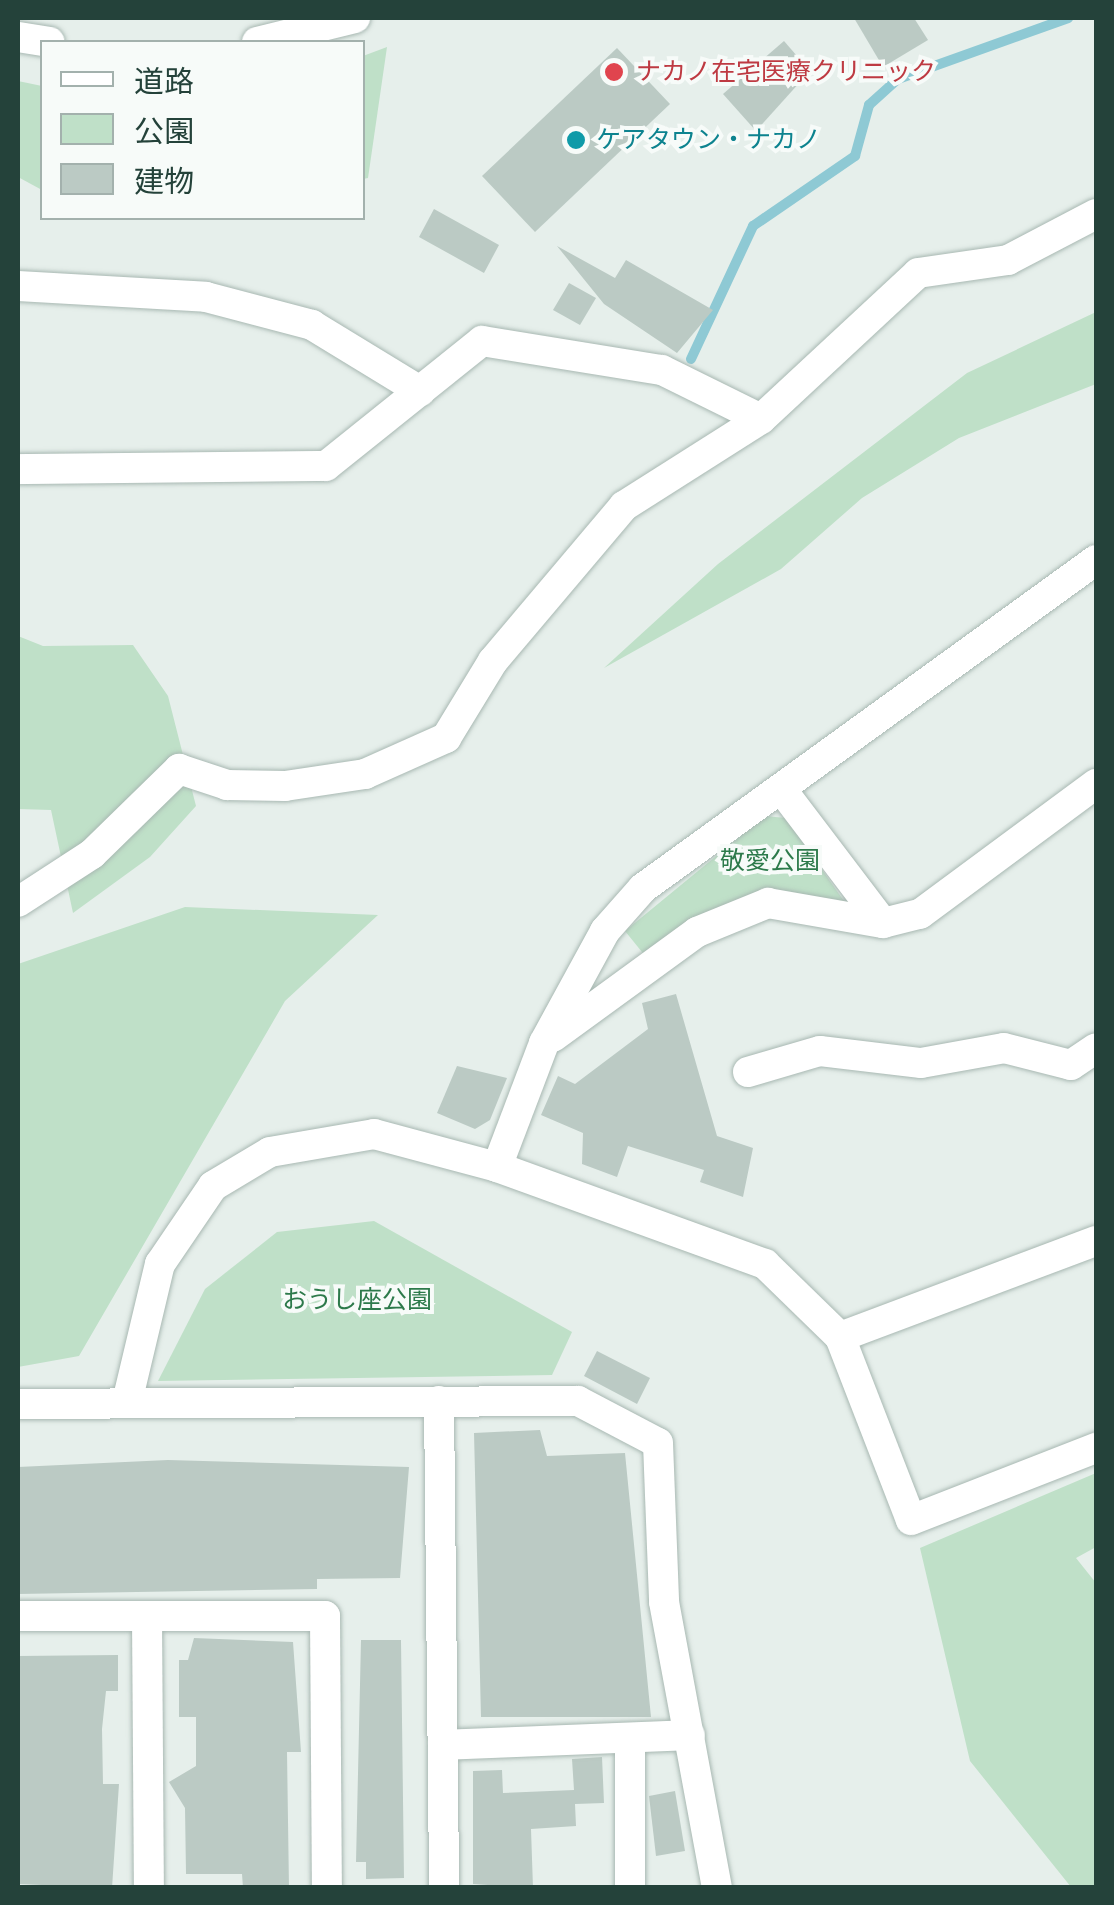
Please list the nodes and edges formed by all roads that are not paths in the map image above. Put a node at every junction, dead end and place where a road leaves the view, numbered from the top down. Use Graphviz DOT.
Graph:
graph roads {
  1 [pos="355,18"];
  2 [pos="265,40"];
  3 [pos="1096,214"];
  4 [pos="18,286"];
  5 [pos="420,391"];
  6 [pos="761,418"];
  7 [pos="19,469"];
  8 [pos="1096,560"];
  9 [pos="1096,784"];
  10 [pos="782,790"];
  11 [pos="18,902"];
  12 [pos="883,923"];
  13 [pos="544,1043"];
  14 [pos="1096,1048"];
  15 [pos="748,1072"];
  16 [pos="497,1166"];
  17 [pos="1096,1241"];
  18 [pos="840,1337"];
  19 [pos="438,1401"];
  20 [pos="126,1402"];
  21 [pos="18,1404"];
  22 [pos="1096,1448"];
  23 [pos="18,1616"];
  24 [pos="148,1616"];
  25 [pos="690,1735"];
  26 [pos="630,1740"];
  27 [pos="443,1745"];
  28 [pos="149,1888"];
  29 [pos="327,1888"];
  30 [pos="444,1888"];
  31 [pos="630,1888"];
  32 [pos="717,1888"];
  1 -- 2 [label="street"];
  3 -- 6 [label="street"];
  4 -- 5 [label="street"];
  5 -- 6 [label="street"];
  5 -- 7 [label="street"];
  6 -- 11 [label="street"];
  8 -- 10 [label="street"];
  9 -- 12 [label="street"];
  10 -- 12 [label="street"];
  10 -- 13 [label="street"];
  12 -- 13 [label="street"];
  13 -- 16 [label="street"];
  14 -- 15 [label="street"];
  16 -- 18 [label="street"];
  16 -- 20 [label="street"];
  17 -- 18 [label="street"];
  18 -- 22 [label="street"];
  19 -- 20 [label="street"];
  19 -- 25 [label="street"];
  19 -- 27 [label="street"];
  20 -- 21 [label="street"];
  23 -- 24 [label="street"];
  24 -- 28 [label="street"];
  24 -- 29 [label="street"];
  25 -- 26 [label="street"];
  25 -- 32 [label="street"];
  26 -- 27 [label="street"];
  26 -- 31 [label="street"];
  27 -- 30 [label="street"];
}
